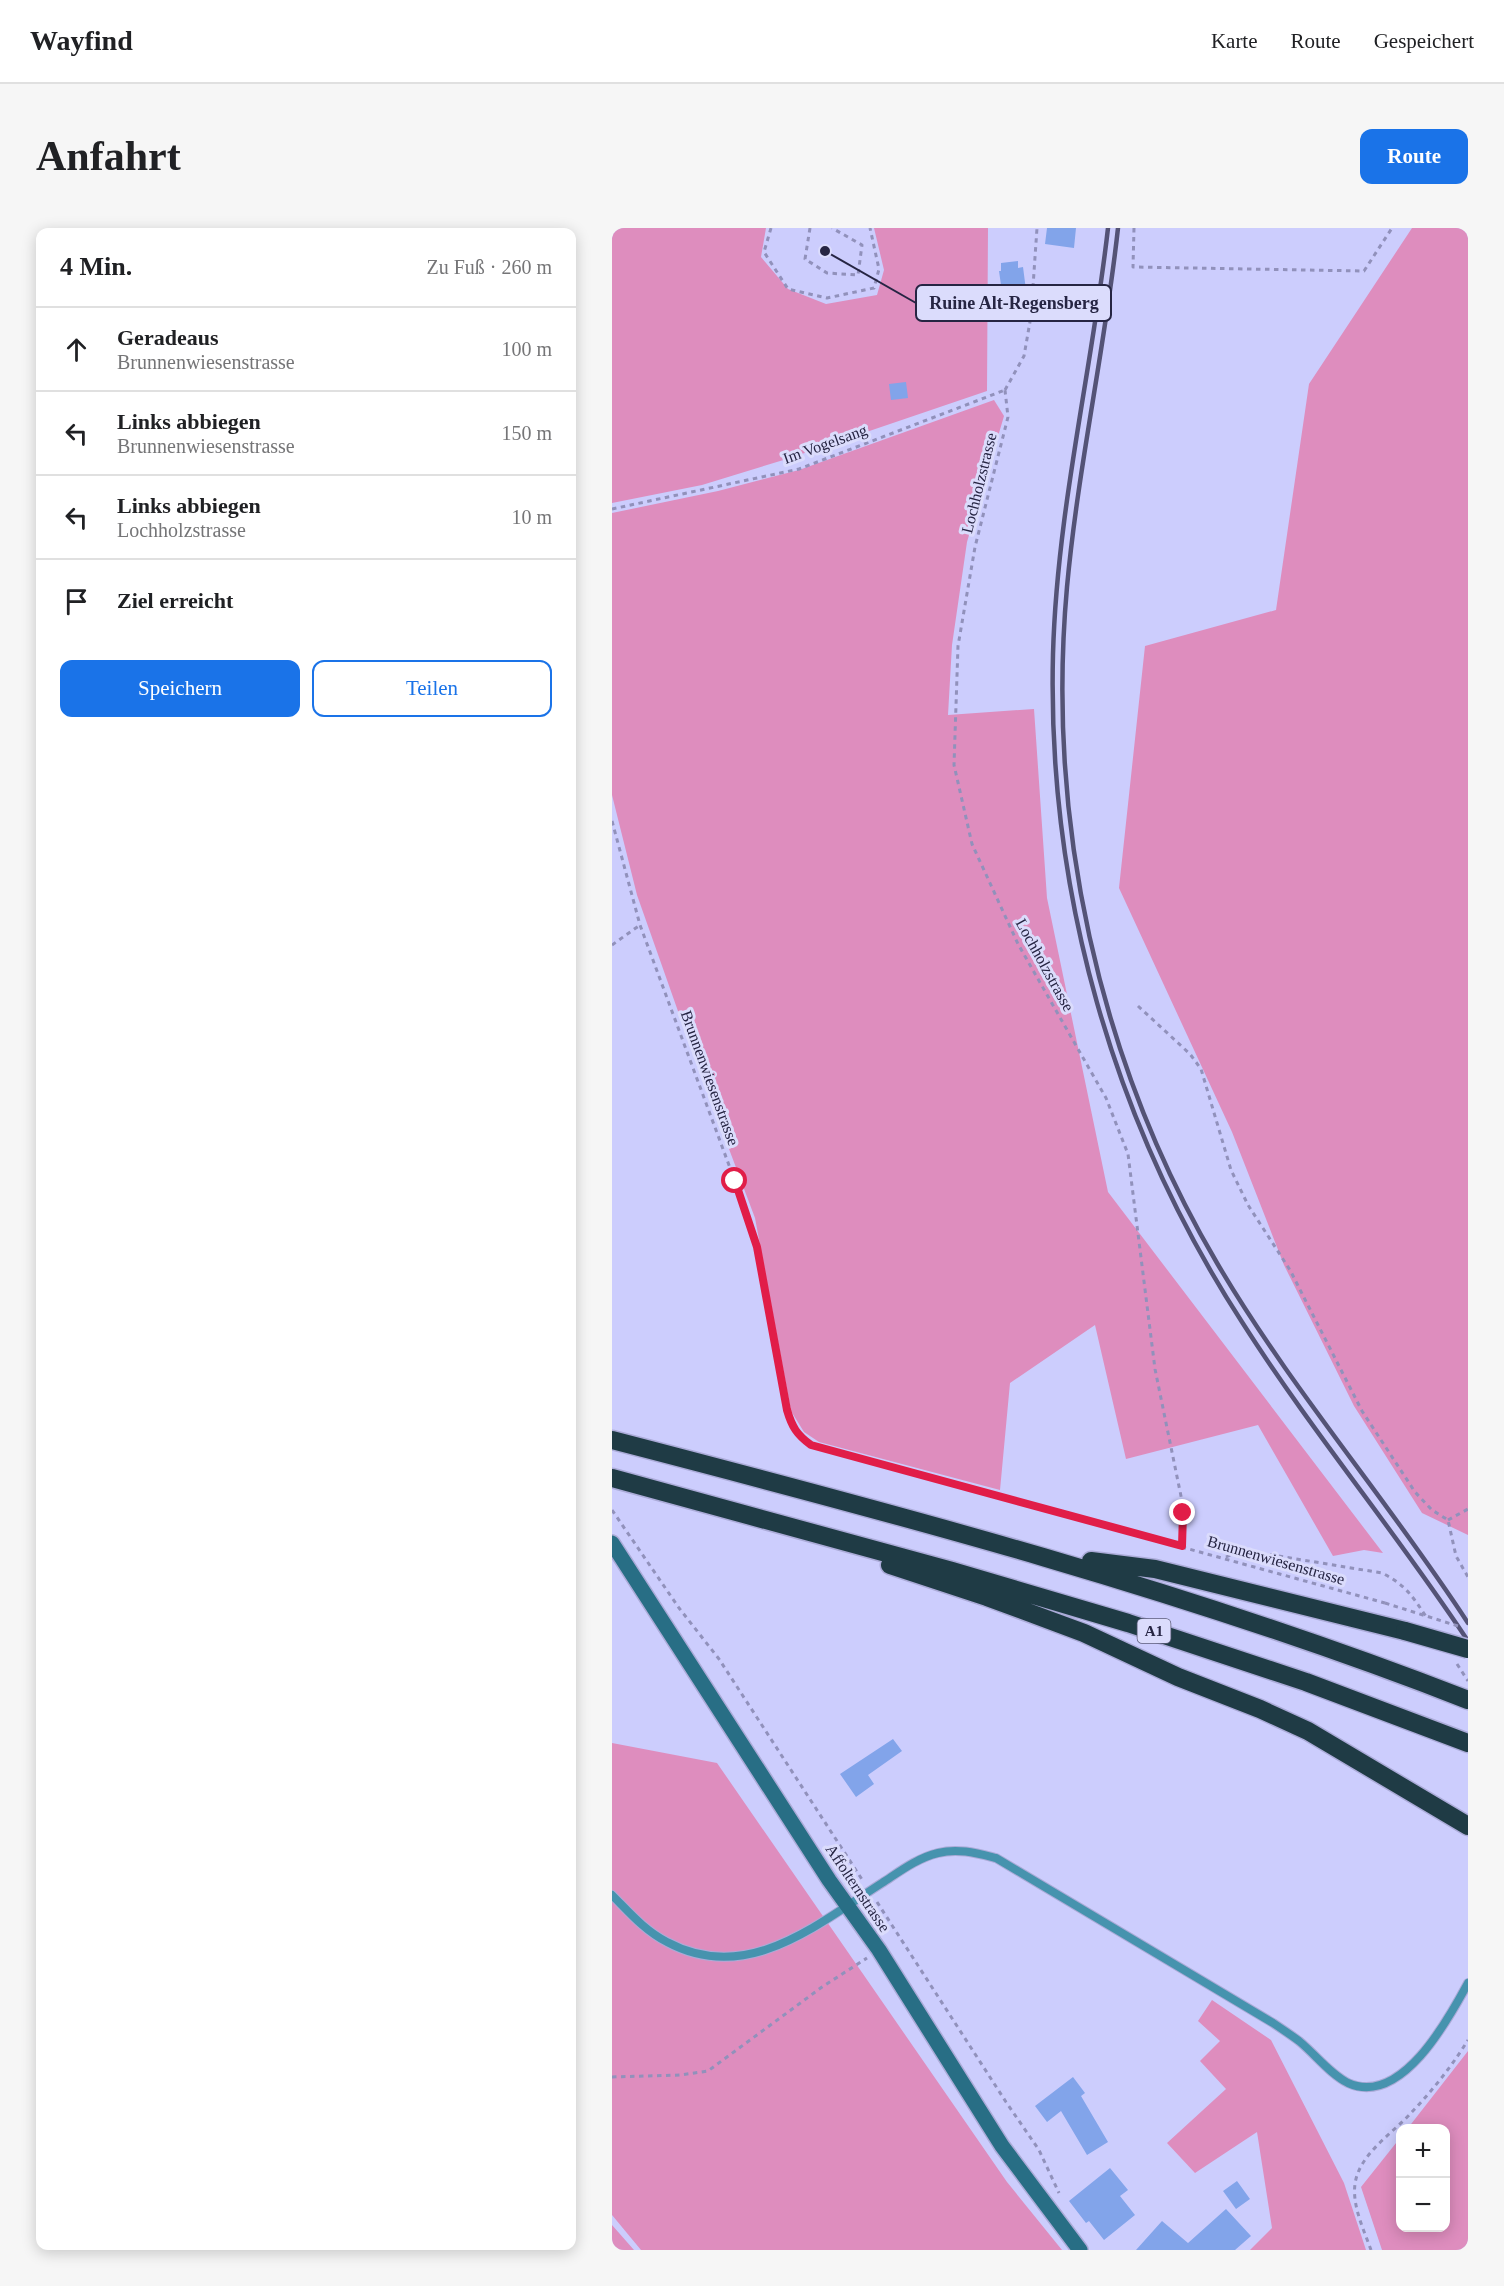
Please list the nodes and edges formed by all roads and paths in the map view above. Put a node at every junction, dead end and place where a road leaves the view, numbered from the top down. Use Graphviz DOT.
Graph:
graph roads {
  1 [pos="771,228"];
  2 [pos="810,228"];
  3 [pos="832,228"];
  4 [pos="870,228"];
  5 [pos="1037,228"];
  6 [pos="1134,228"];
  7 [pos="1392,228"];
  8 [pos="1005,390"];
  9 [pos="612,509"];
  10 [pos="612,821"];
  11 [pos="640,925"];
  12 [pos="612,945"];
  13 [pos="1138,1006"];
  14 [pos="612,1440"];
  15 [pos="612,1478"];
  16 [pos="1468,1509"];
  17 [pos="612,1510"];
  18 [pos="1448,1520"];
  19 [pos="834,1539"];
  20 [pos="613,1545"];
  21 [pos="1182,1546"];
  22 [pos="641,1553"];
  23 [pos="1044,1556"];
  24 [pos="1224,1557"];
  25 [pos="1468,1577"];
  26 [pos="1430,1622"];
  27 [pos="1468,1629"];
  28 [pos="1462,1655"];
  29 [pos="1468,1682"];
  30 [pos="1468,1700"];
  31 [pos="1468,1743"];
  32 [pos="1468,1826"];
  33 [pos="612,1895"];
  34 [pos="848,1905"];
  35 [pos="879,1950"];
  36 [pos="1468,1983"];
  37 [pos="1468,2040"];
  38 [pos="612,2077"];
  39 [pos="1080,2250"];
  40 [pos="1371,2250"];
  1 -- 4 [label="path"];
  2 -- 3 [label="path"];
  5 -- 8 [label="path"];
  6 -- 7 [label="path"];
  8 -- 9 [label="path, Im Vogelsang"];
  8 -- 21 [label="path, Lochholzstrasse"];
  10 -- 11 [label="path, Brunnenwiesenstrasse"];
  11 -- 12 [label="path"];
  11 -- 21 [label="path, Brunnenwiesenstrasse"];
  13 -- 18 [label="path"];
  14 -- 23 [label="highway, A1"];
  15 -- 19 [label="highway, A1"];
  16 -- 18 [label="path"];
  17 -- 22 [label="path"];
  18 -- 25 [label="path"];
  19 -- 31 [label="highway, A1"];
  19 -- 32 [label="highway"];
  20 -- 34 [label="street, Affolternstrasse"];
  21 -- 24 [label="path, Brunnenwiesenstrasse"];
  23 -- 28 [label="highway, bridge"];
  23 -- 30 [label="highway, A1"];
  24 -- 26 [label="path"];
  24 -- 27 [label="path, Brunnenwiesenstrasse, bridge"];
  28 -- 29 [label="path"];
  33 -- 34 [label="lane"];
  34 -- 35 [label="street, Affolternstrasse"];
  34 -- 36 [label="lane"];
  35 -- 38 [label="path"];
  35 -- 39 [label="street, Affolternstrasse"];
  37 -- 40 [label="path"];
}
